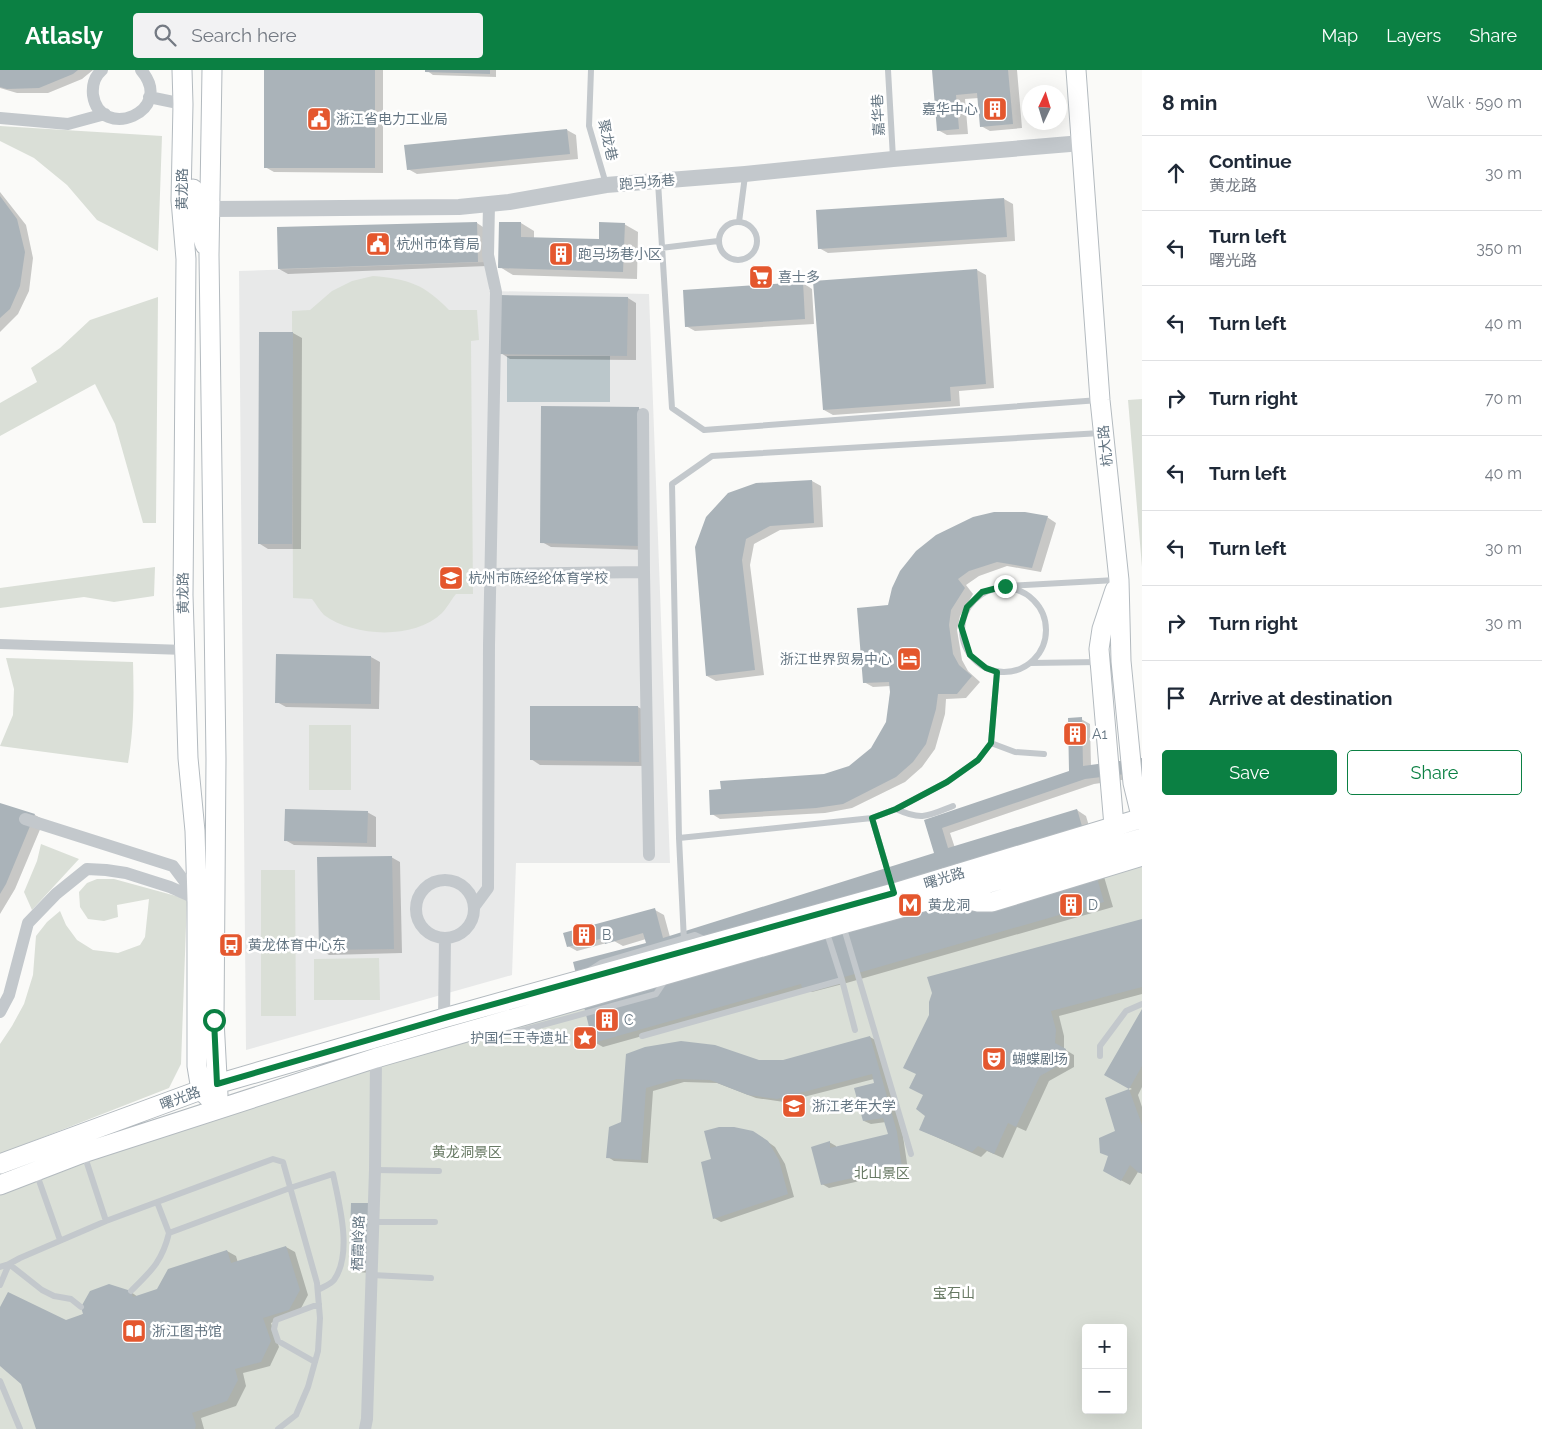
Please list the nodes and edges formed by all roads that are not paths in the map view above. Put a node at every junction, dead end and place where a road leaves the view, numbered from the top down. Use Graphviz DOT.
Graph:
graph roads {
  1 [pos="102,70"];
  2 [pos="141,70"];
  3 [pos="182,70"];
  4 [pos="193,70"];
  5 [pos="212,70"];
  6 [pos="591,70"];
  7 [pos="888,70"];
  8 [pos="1076,70"];
  9 [pos="150,97"];
  10 [pos="183,104"];
  11 [pos="105,114"];
  12 [pos="0,118"];
  13 [pos="1082,143"];
  14 [pos="893,159"];
  15 [pos="745,174"];
  16 [pos="658,180"];
  17 [pos="606,185"];
  18 [pos="489,204"];
  19 [pos="211,209"];
  20 [pos="739,222"];
  21 [pos="718,241"];
  22 [pos="661,248"];
  23 [pos="209,256"];
  24 [pos="1100,400"];
  25 [pos="643,414"];
  26 [pos="1103,433"];
  27 [pos="644,572"];
  28 [pos="212,574"];
  29 [pos="492,574"];
  30 [pos="183,576"];
  31 [pos="1119,580"];
  32 [pos="1005,586"];
  33 [pos="0,644"];
  34 [pos="185,650"];
  35 [pos="1099,662"];
  36 [pos="1030,663"];
  37 [pos="997,672"];
  38 [pos="991,743"];
  39 [pos="1044,754"];
  40 [pos="953,806"];
  41 [pos="896,809"];
  42 [pos="1141,813"];
  43 [pos="872,818"];
  44 [pos="25,819"];
  45 [pos="1114,826"];
  46 [pos="679,838"];
  47 [pos="1142,838"];
  48 [pos="649,855"];
  49 [pos="1142,856"];
  50 [pos="894,893"];
  51 [pos="948,895"];
  52 [pos="197,899"];
  53 [pos="474,907"];
  54 [pos="834,926"];
  55 [pos="445,938"];
  56 [pos="684,945"];
  57 [pos="842,980"];
  58 [pos="1142,1004"];
  59 [pos="0,1012"];
  60 [pos="444,1018"];
  61 [pos="855,1030"];
  62 [pos="642,1036"];
  63 [pos="1100,1056"];
  64 [pos="376,1058"];
  65 [pos="209,1087"];
  66 [pos="219,1109"];
  67 [pos="83,1153"];
  68 [pos="911,1154"];
  69 [pos="0,1164"];
  70 [pos="375,1170"];
  71 [pos="36,1171"];
  72 [pos="440,1171"];
  73 [pos="0,1185"];
  74 [pos="290,1188"];
  75 [pos="157,1202"];
  76 [pos="106,1221"];
  77 [pos="373,1222"];
  78 [pos="435,1222"];
  79 [pos="169,1233"];
  80 [pos="60,1240"];
  81 [pos="9,1264"];
  82 [pos="0,1267"];
  83 [pos="372,1274"];
  84 [pos="431,1278"];
  85 [pos="0,1285"];
  86 [pos="318,1290"];
  87 [pos="131,1291"];
  88 [pos="319,1304"];
  89 [pos="82,1307"];
  90 [pos="315,1362"];
  91 [pos="0,1381"];
  92 [pos="20,1429"];
  93 [pos="278,1429"];
  94 [pos="365,1429"];
  1 -- 11 [label="street"];
  2 -- 9 [label="street"];
  3 -- 10 [label="main road, 黄龙路"];
  4 -- 23 [label="main road"];
  5 -- 19 [label="main road, 黄龙路"];
  6 -- 17 [label="lane, 聚龙巷"];
  7 -- 14 [label="lane, 嘉华巷"];
  8 -- 13 [label="main road, 杭大路"];
  9 -- 10 [label="street"];
  9 -- 11 [label="street"];
  10 -- 30 [label="main road, 黄龙路"];
  11 -- 12 [label="street"];
  13 -- 14 [label="street, 跑马场巷"];
  13 -- 24 [label="main road, 杭大路"];
  14 -- 15 [label="street, 跑马场巷"];
  15 -- 16 [label="street, 跑马场巷"];
  15 -- 20 [label="lane"];
  16 -- 17 [label="street, 跑马场巷"];
  16 -- 22 [label="lane"];
  17 -- 18 [label="street, 跑马场巷"];
  18 -- 19 [label="street, 跑马场巷"];
  18 -- 29 [label="street"];
  19 -- 23 [label="main road, 黄龙路"];
  20 -- 21 [label="lane"];
  20 -- 21 [label="lane"];
  21 -- 22 [label="lane"];
  22 -- 24 [label="lane"];
  23 -- 28 [label="main road, 黄龙路"];
  24 -- 26 [label="main road, 杭大路"];
  25 -- 27 [label="street"];
  26 -- 31 [label="main road, 杭大路"];
  26 -- 46 [label="lane"];
  27 -- 29 [label="street"];
  27 -- 48 [label="street"];
  28 -- 30 [label="main road"];
  28 -- 65 [label="main road, 黄龙路"];
  29 -- 53 [label="street"];
  30 -- 34 [label="main road, 黄龙路"];
  31 -- 32 [label="lane"];
  31 -- 35 [label="main road"];
  31 -- 42 [label="main road, 杭大路"];
  32 -- 36 [label="lane"];
  32 -- 37 [label="lane"];
  33 -- 34 [label="street"];
  34 -- 52 [label="main road, 黄龙路"];
  35 -- 36 [label="lane"];
  35 -- 45 [label="main road"];
  36 -- 37 [label="lane"];
  37 -- 38 [label="lane"];
  38 -- 39 [label="lane"];
  38 -- 41 [label="lane"];
  40 -- 41 [label="lane"];
  41 -- 43 [label="lane"];
  42 -- 45 [label="main road, 曙光路"];
  43 -- 46 [label="lane"];
  43 -- 50 [label="lane"];
  44 -- 52 [label="street"];
  45 -- 50 [label="main road, 曙光路"];
  46 -- 56 [label="lane"];
  47 -- 51 [label="main road, 曙光路"];
  49 -- 51 [label="main road"];
  50 -- 56 [label="main road, 曙光路"];
  51 -- 54 [label="main road, 曙光路"];
  52 -- 59 [label="street"];
  52 -- 65 [label="main road, 黄龙路"];
  53 -- 55 [label="street"];
  53 -- 55 [label="street"];
  54 -- 57 [label="lane"];
  54 -- 64 [label="main road, 曙光路"];
  54 -- 68 [label="lane"];
  55 -- 60 [label="street"];
  56 -- 60 [label="main road, 曙光路"];
  57 -- 61 [label="lane"];
  57 -- 62 [label="lane"];
  58 -- 63 [label="lane"];
  60 -- 65 [label="main road, 曙光路"];
  64 -- 66 [label="main road, 曙光路"];
  64 -- 70 [label="street, 栖霞岭路"];
  65 -- 66 [label="main road"];
  65 -- 69 [label="main road, 曙光路"];
  66 -- 67 [label="main road, 曙光路"];
  67 -- 71 [label="main road, 曙光路"];
  67 -- 76 [label="lane"];
  70 -- 72 [label="lane"];
  70 -- 77 [label="street, 栖霞岭路"];
  71 -- 73 [label="main road, 曙光路"];
  71 -- 80 [label="lane"];
  74 -- 75 [label="lane"];
  74 -- 79 [label="lane"];
  74 -- 86 [label="lane"];
  74 -- 86 [label="lane"];
  75 -- 76 [label="lane"];
  75 -- 79 [label="lane"];
  76 -- 80 [label="lane"];
  77 -- 78 [label="lane"];
  77 -- 83 [label="street, 栖霞岭路"];
  79 -- 87 [label="lane"];
  80 -- 81 [label="lane"];
  81 -- 82 [label="lane"];
  81 -- 85 [label="lane"];
  81 -- 89 [label="lane"];
  83 -- 84 [label="lane"];
  83 -- 94 [label="street, 栖霞岭路"];
  86 -- 88 [label="lane"];
  88 -- 90 [label="lane"];
  88 -- 90 [label="lane"];
  90 -- 93 [label="lane"];
  91 -- 92 [label="lane"];
}
